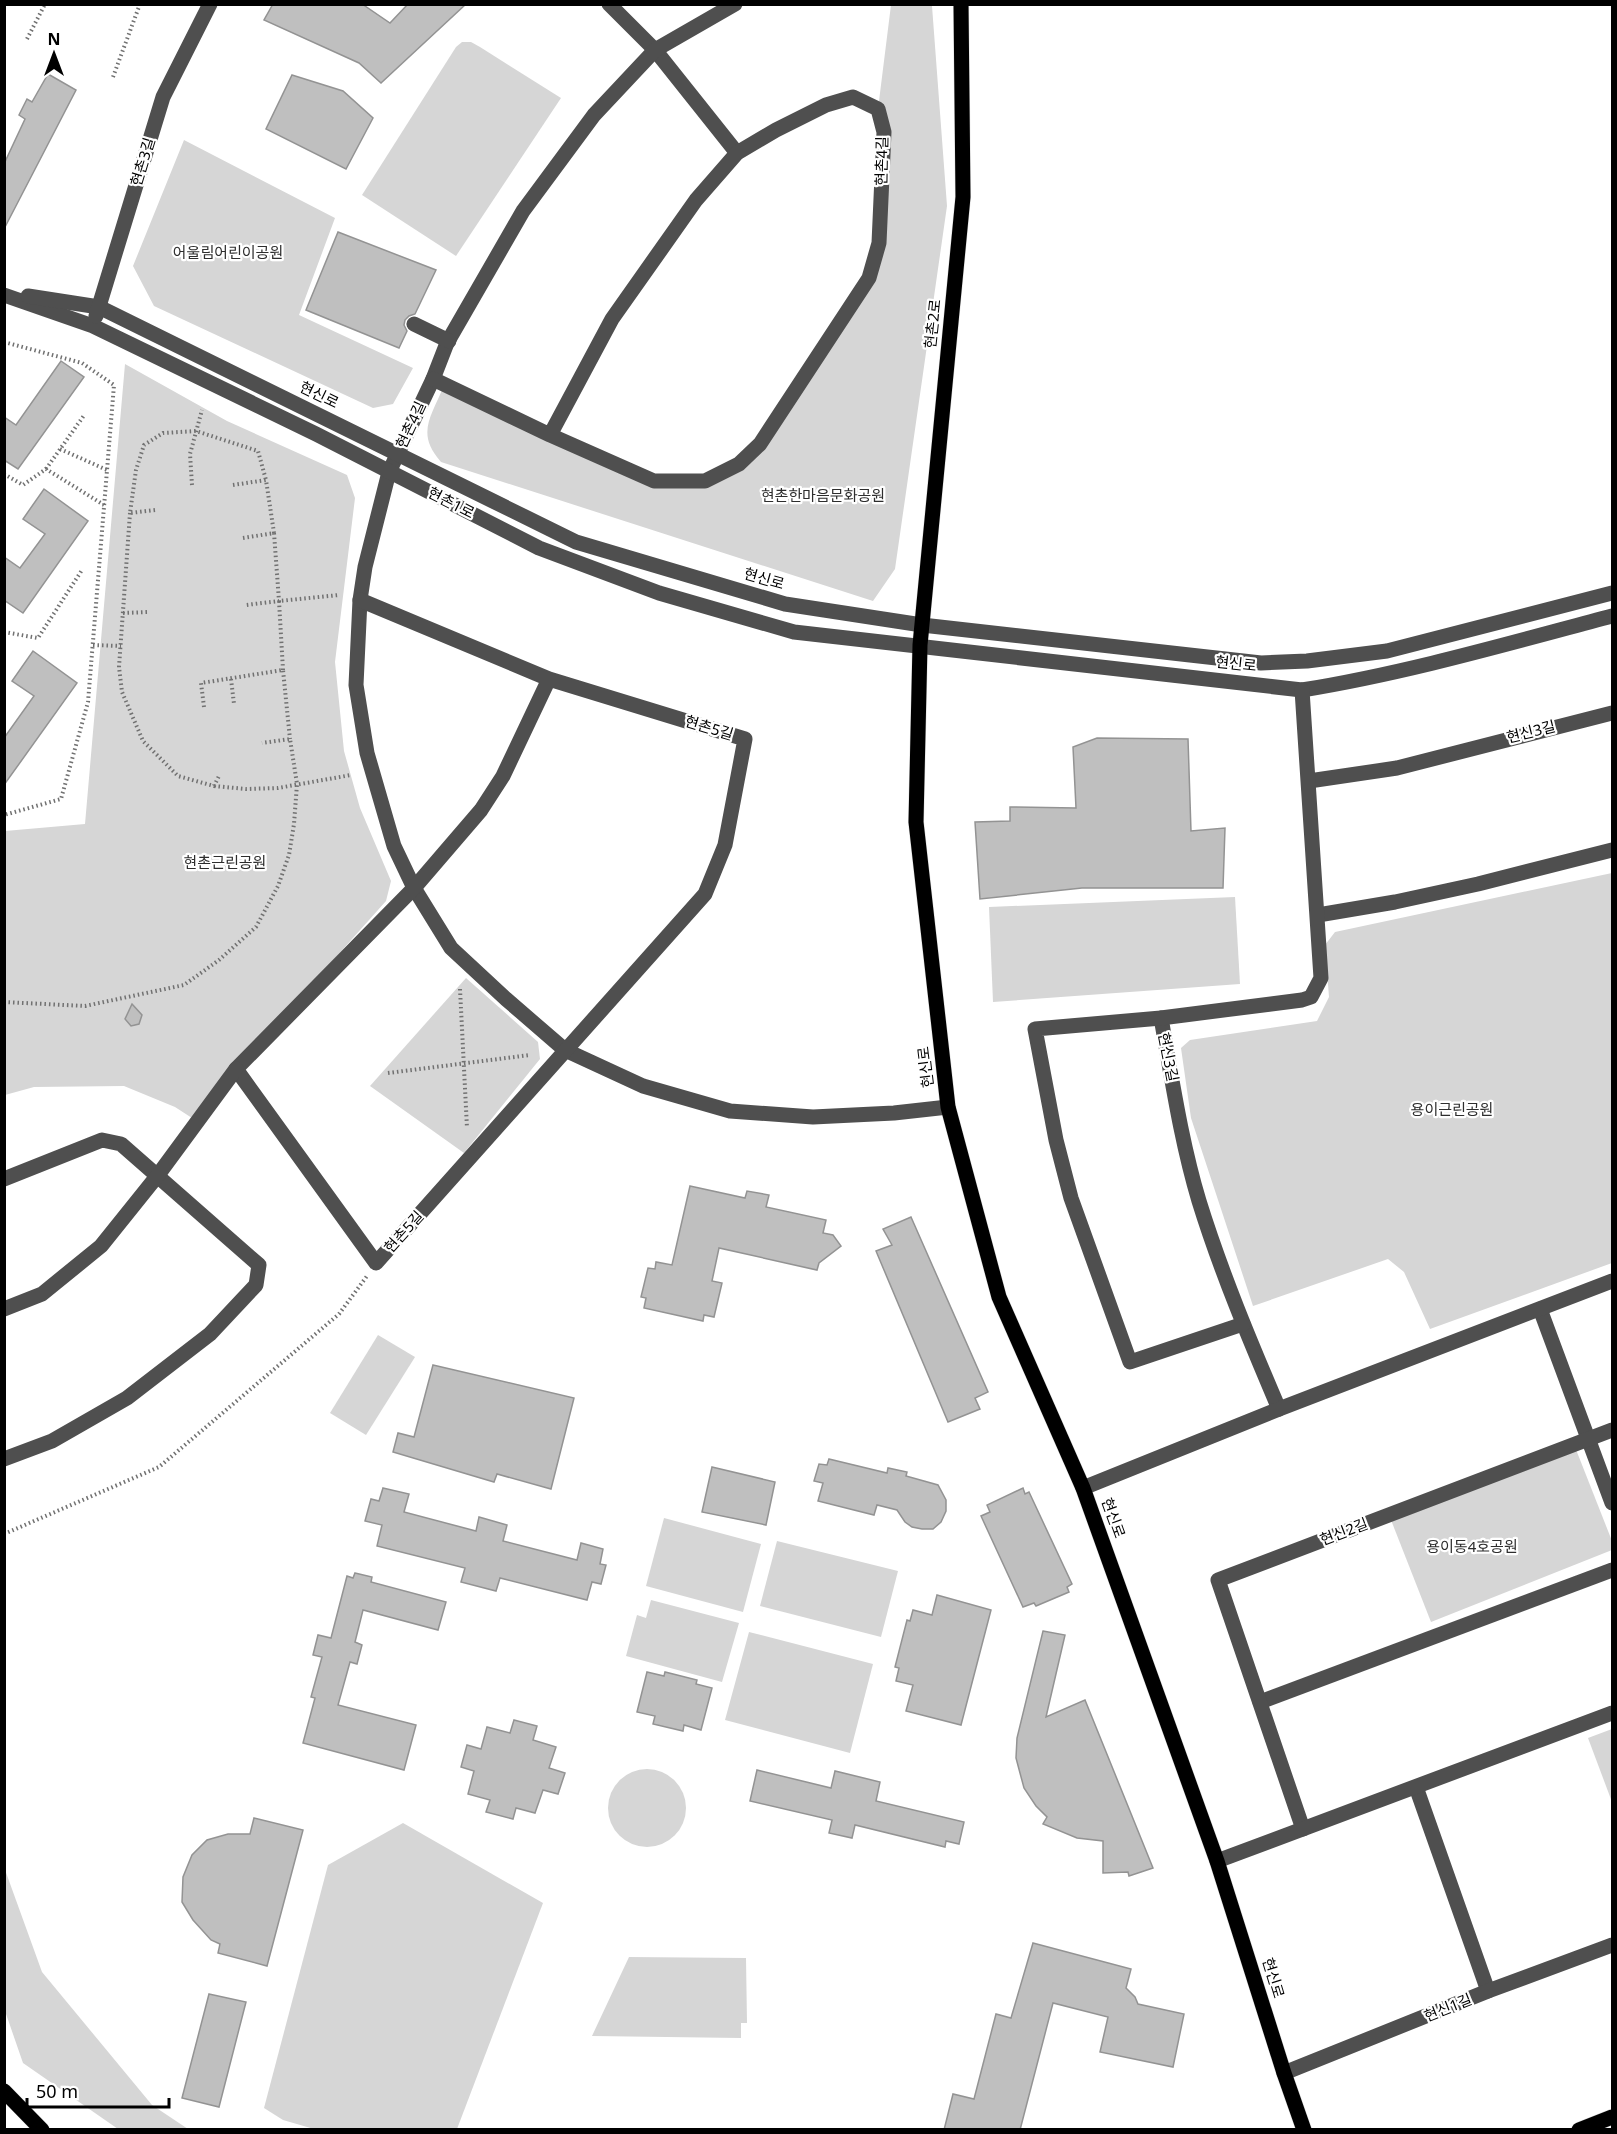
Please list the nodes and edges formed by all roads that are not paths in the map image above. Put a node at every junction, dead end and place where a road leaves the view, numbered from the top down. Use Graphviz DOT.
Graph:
graph roads {
  1 [pos="210,4"];
  2 [pos="609,4"];
  3 [pos="735,4"];
  4 [pos="961,4"];
  5 [pos="655,50"];
  6 [pos="737,153"];
  7 [pos="4,294"];
  8 [pos="99,307"];
  9 [pos="414,324"];
  10 [pos="93,326"];
  11 [pos="449,341"];
  12 [pos="433,379"];
  13 [pos="550,435"];
  14 [pos="398,453"];
  15 [pos="389,472"];
  16 [pos="1612,593"];
  17 [pos="360,600"];
  18 [pos="1612,616"];
  19 [pos="922,625"];
  20 [pos="920,645"];
  21 [pos="549,679"];
  22 [pos="1302,690"];
  23 [pos="1612,713"];
  24 [pos="1309,781"];
  25 [pos="1612,850"];
  26 [pos="414,888"];
  27 [pos="1318,915"];
  28 [pos="1161,1018"];
  29 [pos="565,1050"];
  30 [pos="236,1069"];
  31 [pos="948,1107"];
  32 [pos="158,1175"];
  33 [pos="4,1179"];
  34 [pos="1612,1281"];
  35 [pos="1540,1309"];
  36 [pos="4,1310"];
  37 [pos="1243,1324"];
  38 [pos="1279,1409"];
  39 [pos="1612,1430"];
  40 [pos="1589,1439"];
  41 [pos="4,1459"];
  42 [pos="1083,1488"];
  43 [pos="1612,1503"];
  44 [pos="1612,1570"];
  45 [pos="1260,1702"];
  46 [pos="1612,1713"];
  47 [pos="1416,1787"];
  48 [pos="1303,1828"];
  49 [pos="1217,1861"];
  50 [pos="1612,1945"];
  51 [pos="1488,1991"];
  52 [pos="1284,2073"];
  53 [pos="4,2091"];
  54 [pos="1612,2117"];
  55 [pos="42,2130"];
  56 [pos="1304,2130"];
  57 [pos="1579,2130"];
  1 -- 8 [label="street, 현촌3길"];
  2 -- 5 [label="street"];
  3 -- 5 [label="street, 현촌4길"];
  4 -- 19 [label="main road, 현촌2로"];
  5 -- 6 [label="street"];
  5 -- 11 [label="street, 현촌4길"];
  6 -- 13 [label="street, 현촌4길"];
  6 -- 13 [label="street, 현촌4길"];
  7 -- 8 [label="street, 현신로"];
  7 -- 10 [label="street, 현촌1로"];
  8 -- 10 [label="street, 현촌3길"];
  8 -- 14 [label="street, 현신로"];
  9 -- 11 [label="street"];
  10 -- 15 [label="street, 현촌1로"];
  11 -- 12 [label="street, 현촌4길"];
  12 -- 13 [label="street, 현촌4길"];
  12 -- 14 [label="street, 현촌4길"];
  14 -- 15 [label="street, 현촌4길"];
  14 -- 19 [label="street, 현신로"];
  15 -- 17 [label="street"];
  15 -- 20 [label="street, 현촌1로"];
  16 -- 19 [label="street, 현신로"];
  17 -- 21 [label="street, 현촌5길"];
  17 -- 26 [label="street"];
  18 -- 22 [label="street, 현신로"];
  19 -- 20 [label="main road, 현촌2로"];
  20 -- 22 [label="street, 현신로"];
  20 -- 31 [label="main road, 현신로"];
  21 -- 26 [label="street"];
  21 -- 29 [label="street, 현촌5길"];
  22 -- 24 [label="street, 현신3길"];
  23 -- 24 [label="street, 현신3길"];
  24 -- 27 [label="street, 현신3길"];
  25 -- 27 [label="street"];
  26 -- 29 [label="street"];
  26 -- 30 [label="street"];
  27 -- 28 [label="street, 현신3길"];
  28 -- 37 [label="street, 현신3길"];
  28 -- 37 [label="street"];
  29 -- 30 [label="street, 현촌5길"];
  29 -- 31 [label="street"];
  30 -- 32 [label="street"];
  31 -- 42 [label="main road, 현신로"];
  32 -- 33 [label="street"];
  32 -- 36 [label="street"];
  32 -- 41 [label="street"];
  34 -- 35 [label="street"];
  35 -- 38 [label="street"];
  35 -- 40 [label="street"];
  37 -- 38 [label="street, 현신3길"];
  38 -- 42 [label="street"];
  39 -- 40 [label="street, 현신2길"];
  40 -- 43 [label="street"];
  40 -- 45 [label="street, 현신2길"];
  42 -- 49 [label="main road, 현신로"];
  44 -- 45 [label="street"];
  45 -- 48 [label="street, 현신2길"];
  46 -- 47 [label="street"];
  47 -- 48 [label="street"];
  47 -- 51 [label="street"];
  48 -- 49 [label="street"];
  49 -- 52 [label="main road, 현신로"];
  50 -- 51 [label="street, 현신1길"];
  51 -- 52 [label="street, 현신1길"];
  52 -- 56 [label="main road, 현신로"];
  53 -- 55 [label="main road"];
  54 -- 57 [label="main road"];
}
